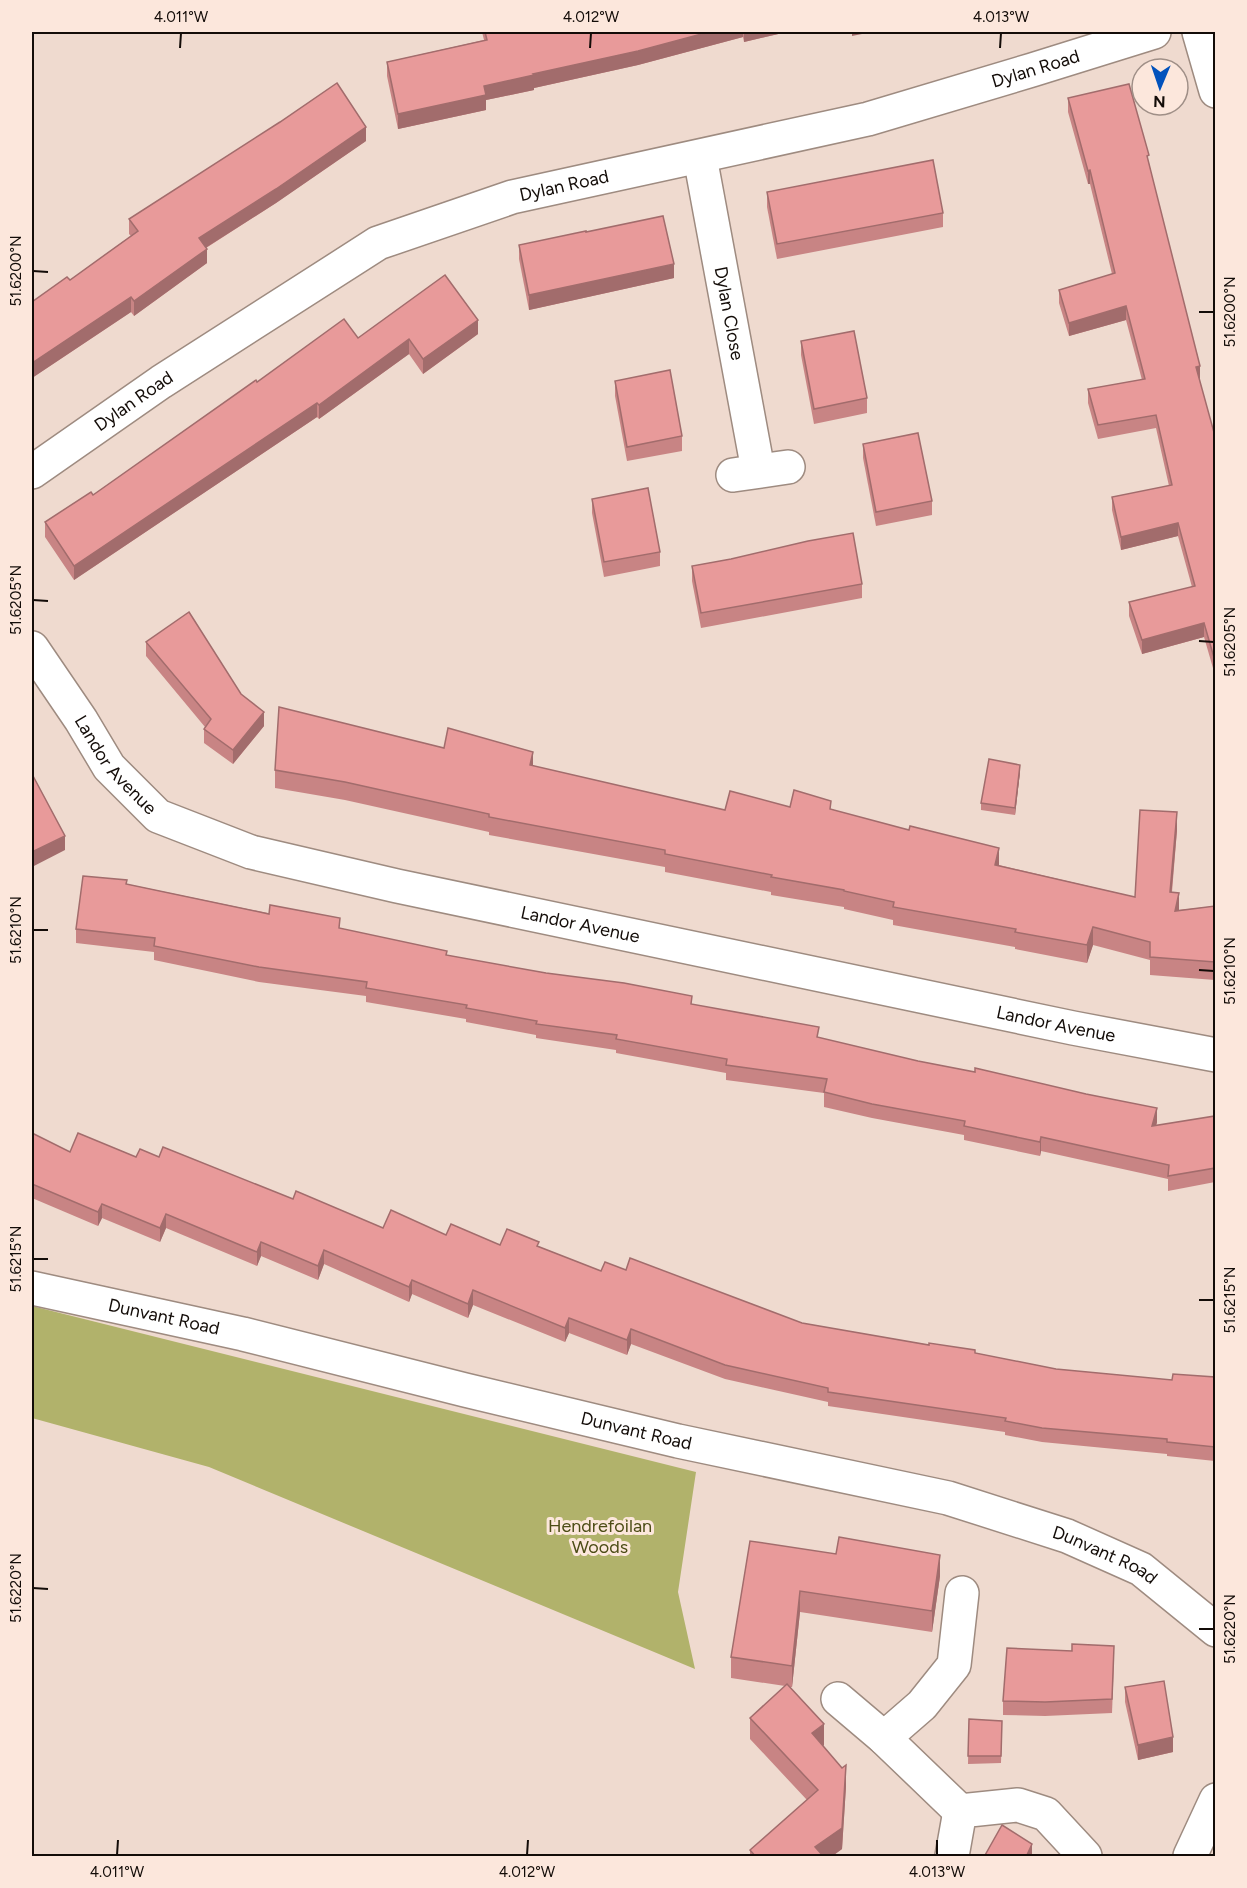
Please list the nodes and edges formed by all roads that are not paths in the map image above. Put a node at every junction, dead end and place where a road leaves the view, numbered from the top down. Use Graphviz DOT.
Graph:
graph roads {
  1 [pos="1154,32"];
  2 [pos="1199,32"];
  3 [pos="1215,91"];
  4 [pos="700,157"];
  5 [pos="759,471"];
  6 [pos="32,472"];
  7 [pos="32,648"];
  8 [pos="1215,1055"];
  9 [pos="32,1288"];
  10 [pos="962,1593"];
  11 [pos="1215,1630"];
  12 [pos="838,1699"];
  13 [pos="885,1738"];
  14 [pos="1215,1800"];
  15 [pos="960,1811"];
  16 [pos="952,1857"];
  17 [pos="1085,1857"];
  18 [pos="1190,1857"];
  1 -- 4 [label="street, Dylan Road"];
  2 -- 3 [label="street"];
  4 -- 5 [label="street, Dylan Close"];
  4 -- 6 [label="street, Dylan Road"];
  7 -- 8 [label="street, Landor Avenue"];
  9 -- 11 [label="street, Dunvant Road"];
  10 -- 13 [label="street"];
  12 -- 13 [label="street"];
  13 -- 15 [label="street"];
  14 -- 18 [label="street"];
  15 -- 16 [label="street"];
  15 -- 17 [label="street"];
}
